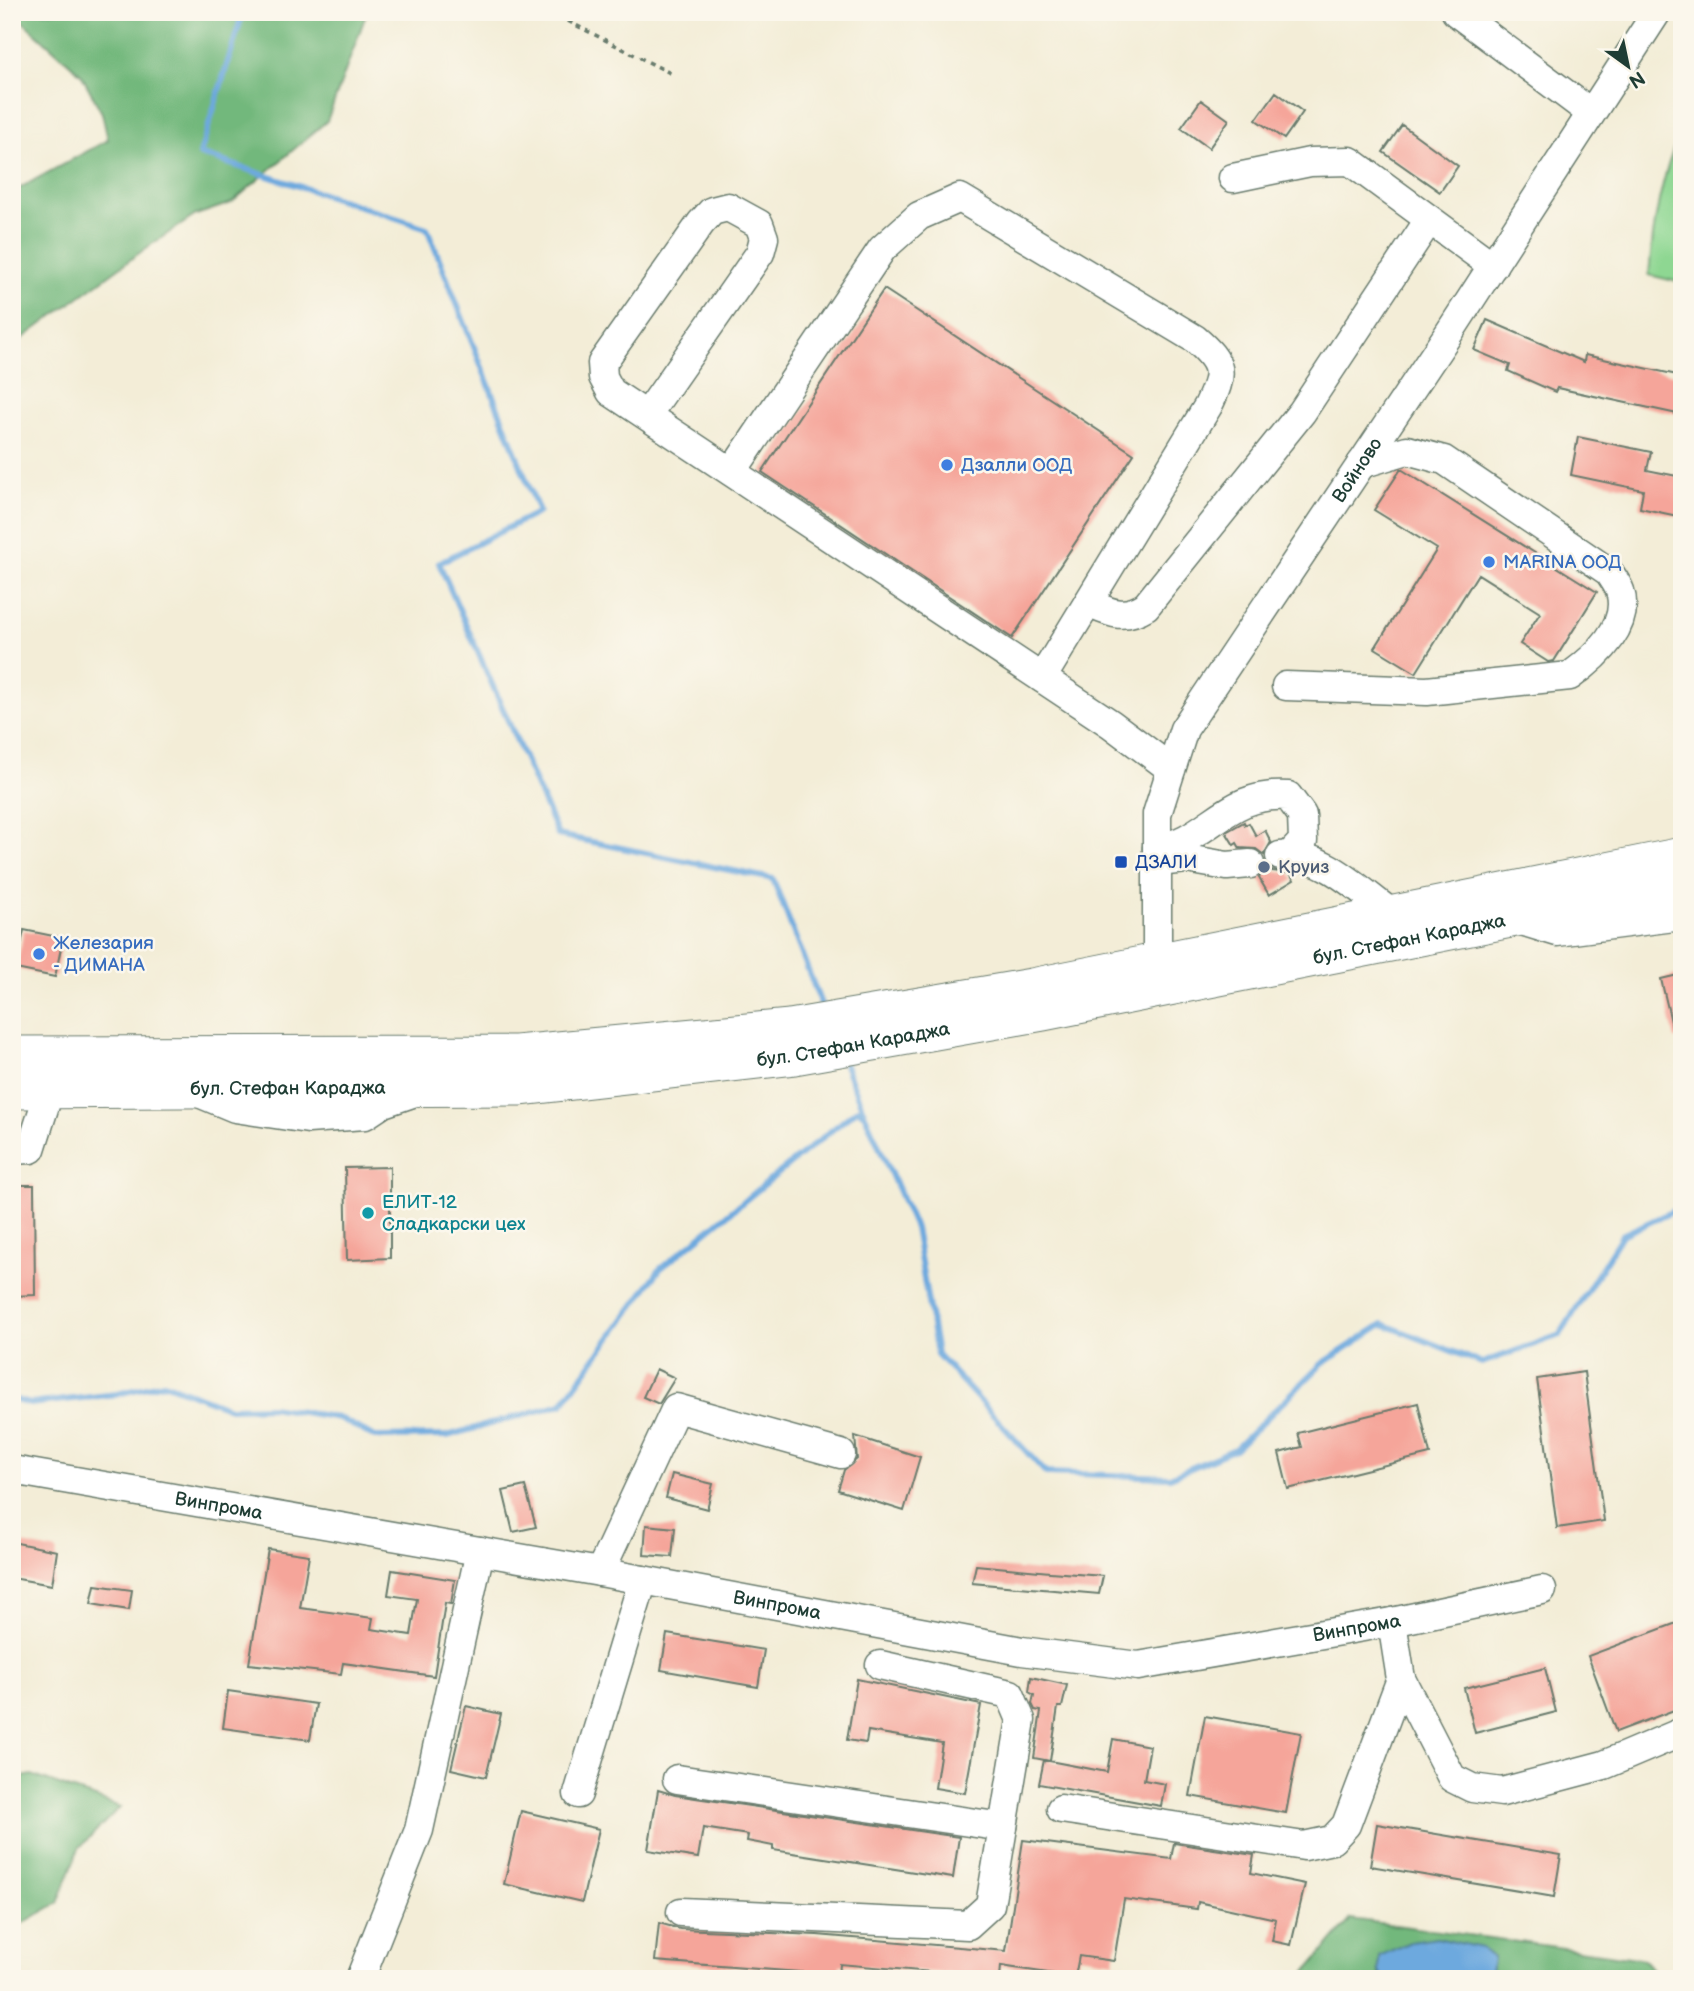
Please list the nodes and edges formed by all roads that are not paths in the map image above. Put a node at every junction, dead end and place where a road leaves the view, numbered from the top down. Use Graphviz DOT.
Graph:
graph roads {
  1 [pos="1456,12"];
  2 [pos="1657,12"];
  3 [pos="1591,113"];
  4 [pos="1233,177"];
  5 [pos="1429,220"];
  6 [pos="1493,266"];
  7 [pos="647,415"];
  8 [pos="1361,464"];
  9 [pos="732,472"];
  10 [pos="1088,603"];
  11 [pos="1042,678"];
  12 [pos="1286,686"];
  13 [pos="1171,769"];
  14 [pos="1157,855"];
  15 [pos="1682,856"];
  16 [pos="1250,864"];
  17 [pos="1682,885"];
  18 [pos="1391,913"];
  19 [pos="1682,916"];
  20 [pos="1515,919"];
  21 [pos="1162,975"];
  22 [pos="12,1055"];
  23 [pos="428,1087"];
  24 [pos="187,1088"];
  25 [pos="50,1089"];
  26 [pos="12,1090"];
  27 [pos="12,1150"];
  28 [pos="841,1454"];
  29 [pos="12,1470"];
  30 [pos="480,1551"];
  31 [pos="600,1572"];
  32 [pos="643,1580"];
  33 [pos="1542,1590"];
  34 [pos="1392,1622"];
  35 [pos="1022,1651"];
  36 [pos="880,1665"];
  37 [pos="1401,1679"];
  38 [pos="1010,1693"];
  39 [pos="1682,1732"];
  40 [pos="677,1779"];
  41 [pos="578,1794"];
  42 [pos="1060,1809"];
  43 [pos="1003,1827"];
  44 [pos="681,1912"];
  45 [pos="360,1979"];
  1 -- 3 [label="street"];
  2 -- 3 [label="street, Войново"];
  3 -- 6 [label="street, Войново"];
  4 -- 5 [label="street"];
  5 -- 6 [label="street"];
  5 -- 10 [label="street"];
  6 -- 8 [label="street, Войново"];
  7 -- 7 [label="street"];
  7 -- 9 [label="street"];
  8 -- 12 [label="street"];
  8 -- 13 [label="street, Войново"];
  9 -- 10 [label="street"];
  9 -- 11 [label="street"];
  10 -- 11 [label="street"];
  11 -- 13 [label="street"];
  13 -- 14 [label="street, Войново"];
  14 -- 16 [label="street"];
  14 -- 18 [label="street"];
  14 -- 21 [label="street, Войново"];
  15 -- 18 [label="main road, бул. Стефан Караджа"];
  17 -- 20 [label="main road, бул. Стефан Караджа"];
  18 -- 21 [label="main road, бул. Стефан Караджа"];
  19 -- 20 [label="street"];
  20 -- 21 [label="main road, бул. Стефан Караджа"];
  21 -- 22 [label="main road, бул. Стефан Караджа"];
  21 -- 23 [label="main road, бул. Стефан Караджа"];
  23 -- 24 [label="main road, бул. Стефан Караджа"];
  23 -- 24 [label="street"];
  24 -- 25 [label="main road, бул. Стефан Караджа"];
  25 -- 26 [label="main road, бул. Стефан Караджа"];
  25 -- 27 [label="street"];
  28 -- 31 [label="street"];
  29 -- 30 [label="street, Винпрома"];
  30 -- 31 [label="street, Винпрома"];
  30 -- 45 [label="street"];
  31 -- 32 [label="street, Винпрома"];
  32 -- 35 [label="street, Винпрома"];
  32 -- 41 [label="street"];
  33 -- 34 [label="street, Винпрома"];
  34 -- 35 [label="street, Винпрома"];
  34 -- 37 [label="street"];
  35 -- 38 [label="street"];
  36 -- 38 [label="street"];
  37 -- 39 [label="street"];
  37 -- 42 [label="street"];
  38 -- 43 [label="street"];
  40 -- 43 [label="street"];
  43 -- 44 [label="street"];
}
